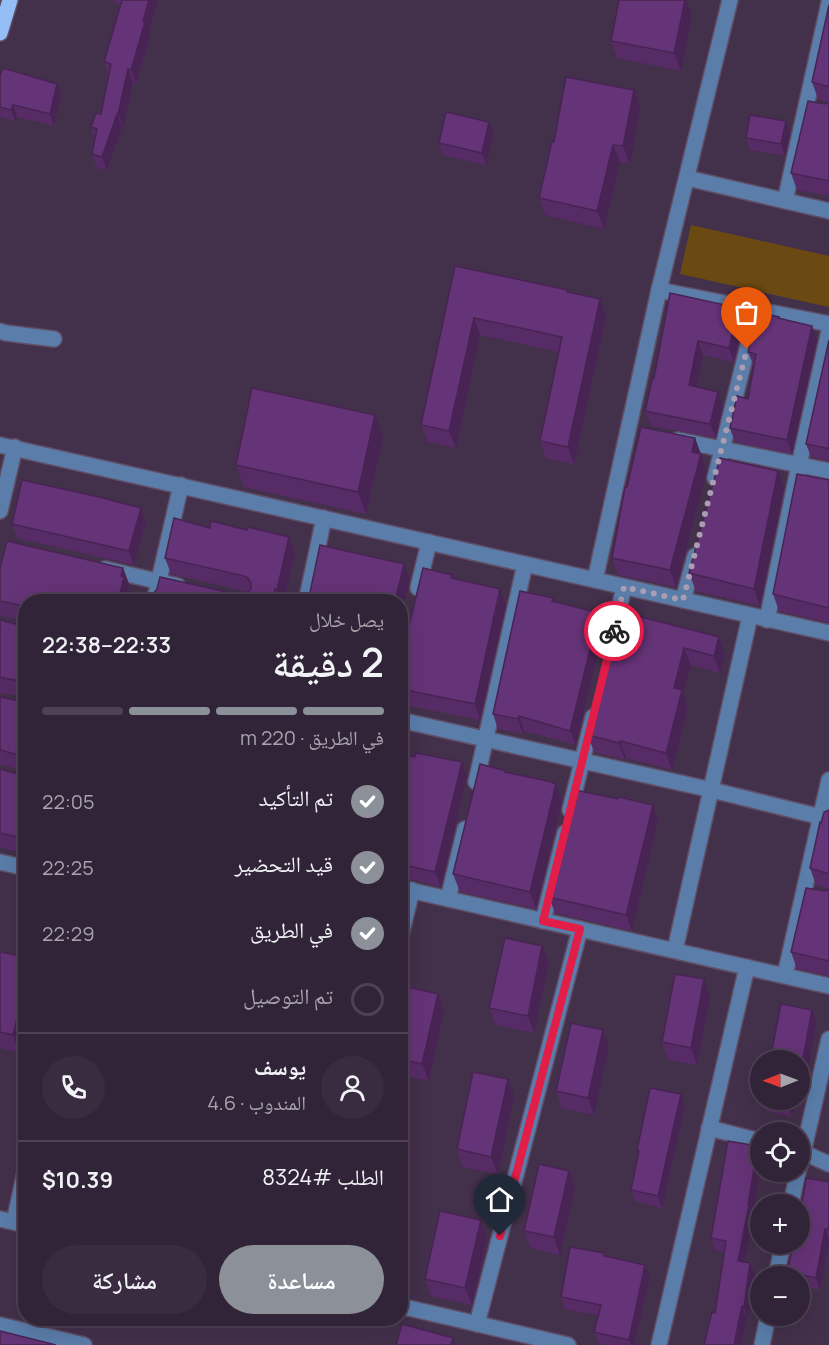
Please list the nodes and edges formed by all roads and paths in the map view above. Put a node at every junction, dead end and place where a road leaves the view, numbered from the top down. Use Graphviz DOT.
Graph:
graph roads {
  1 [pos="10,0"];
  2 [pos="730,0"];
  3 [pos="829,3"];
  4 [pos="0,33"];
  5 [pos="687,178"];
  6 [pos="785,201"];
  7 [pos="829,211"];
  8 [pos="659,290"];
  9 [pos="757,309"];
  10 [pos="829,324"];
  11 [pos="0,331"];
  12 [pos="829,331"];
  13 [pos="54,339"];
  14 [pos="660,437"];
  15 [pos="7,446"];
  16 [pos="723,449"];
  17 [pos="799,465"];
  18 [pos="829,471"];
  19 [pos="181,485"];
  20 [pos="711,492"];
  21 [pos="0,511"];
  22 [pos="324,518"];
  23 [pos="429,543"];
  24 [pos="697,546"];
  25 [pos="525,564"];
  26 [pos="91,566"];
  27 [pos="596,580"];
  28 [pos="159,582"];
  29 [pos="624,587"];
  30 [pos="192,589"];
  31 [pos="156,594"];
  32 [pos="308,594"];
  33 [pos="683,600"];
  34 [pos="414,607"];
  35 [pos="750,616"];
  36 [pos="767,620"];
  37 [pos="829,633"];
  38 [pos="610,645"];
  39 [pos="596,703"];
  40 [pos="408,722"];
  41 [pos="486,740"];
  42 [pos="582,761"];
  43 [pos="829,780"];
  44 [pos="712,790"];
  45 [pos="472,796"];
  46 [pos="467,819"];
  47 [pos="825,819"];
  48 [pos="0,862"];
  49 [pos="18,866"];
  50 [pos="408,889"];
  51 [pos="803,892"];
  52 [pos="820,896"];
  53 [pos="447,899"];
  54 [pos="543,921"];
  55 [pos="580,929"];
  56 [pos="675,950"];
  57 [pos="747,967"];
  58 [pos="784,975"];
  59 [pos="829,986"];
  60 [pos="829,1039"];
  61 [pos="809,1122"];
  62 [pos="710,1128"];
  63 [pos="750,1138"];
  64 [pos="810,1159"];
  65 [pos="829,1164"];
  66 [pos="18,1201"];
  67 [pos="13,1222"];
  68 [pos="408,1308"];
  69 [pos="0,1324"];
  70 [pos="477,1324"];
  71 [pos="766,1326"];
  72 [pos="84,1345"];
  73 [pos="568,1345"];
  74 [pos="659,1345"];
  75 [pos="762,1345"];
  1 -- 4 [label="main road"];
  2 -- 5 [label="street"];
  3 -- 6 [label="street"];
  5 -- 6 [label="street"];
  5 -- 8 [label="street"];
  6 -- 7 [label="street"];
  8 -- 9 [label="street"];
  8 -- 27 [label="street"];
  9 -- 10 [label="street"];
  9 -- 16 [label="street"];
  11 -- 13 [label="street"];
  12 -- 17 [label="street"];
  14 -- 16 [label="street"];
  15 -- 19 [label="street"];
  15 -- 21 [label="street"];
  16 -- 17 [label="street"];
  16 -- 20 [label="street"];
  17 -- 18 [label="street"];
  17 -- 36 [label="street"];
  19 -- 22 [label="street"];
  19 -- 28 [label="street"];
  22 -- 23 [label="street"];
  22 -- 32 [label="street"];
  23 -- 25 [label="street"];
  23 -- 34 [label="street"];
  24 -- 33 [label="street"];
  25 -- 27 [label="street"];
  25 -- 41 [label="street"];
  26 -- 28 [label="street"];
  27 -- 29 [label="street"];
  28 -- 30 [label="street"];
  28 -- 31 [label="street"];
  29 -- 33 [label="street"];
  29 -- 38 [label="street"];
  33 -- 35 [label="street"];
  35 -- 36 [label="street"];
  35 -- 44 [label="street"];
  36 -- 37 [label="street"];
  39 -- 42 [label="street"];
  40 -- 41 [label="street"];
  41 -- 42 [label="street"];
  41 -- 45 [label="street"];
  42 -- 44 [label="street"];
  42 -- 54 [label="street"];
  43 -- 47 [label="street"];
  44 -- 47 [label="street"];
  44 -- 56 [label="street"];
  46 -- 53 [label="street"];
  47 -- 51 [label="street"];
  48 -- 49 [label="street"];
  50 -- 53 [label="street"];
  51 -- 52 [label="street"];
  51 -- 58 [label="street"];
  53 -- 54 [label="street"];
  54 -- 55 [label="street"];
  55 -- 56 [label="street"];
  55 -- 70 [label="street"];
  56 -- 57 [label="street"];
  57 -- 58 [label="street"];
  57 -- 62 [label="street"];
  58 -- 59 [label="street"];
  60 -- 61 [label="street"];
  62 -- 63 [label="street"];
  62 -- 74 [label="street"];
  64 -- 65 [label="street"];
  66 -- 67 [label="street"];
  68 -- 70 [label="street"];
  69 -- 72 [label="street"];
  70 -- 73 [label="street"];
  71 -- 75 [label="street"];
}
